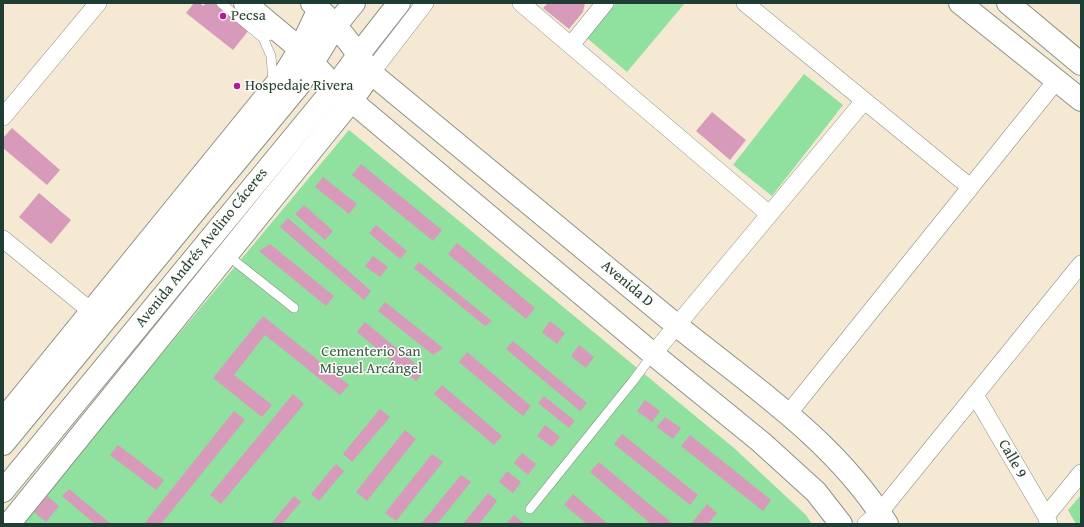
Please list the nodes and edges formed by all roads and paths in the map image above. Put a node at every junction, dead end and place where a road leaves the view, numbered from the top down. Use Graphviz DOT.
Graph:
graph roads {
  1 [pos="98,3"];
  2 [pos="221,3"];
  3 [pos="354,3"];
  4 [pos="399,3"];
  5 [pos="425,3"];
  6 [pos="521,3"];
  7 [pos="606,3"];
  8 [pos="745,3"];
  9 [pos="960,3"];
  10 [pos="1008,3"];
  11 [pos="319,5"];
  12 [pos="244,9"];
  13 [pos="336,25"];
  14 [pos="271,34"];
  15 [pos="570,45"];
  16 [pos="359,54"];
  17 [pos="307,56"];
  18 [pos="1081,64"];
  19 [pos="371,73"];
  20 [pos="1056,81"];
  21 [pos="335,87"];
  22 [pos="273,89"];
  23 [pos="352,100"];
  24 [pos="1081,100"];
  25 [pos="864,101"];
  26 [pos="3,117"];
  27 [pos="970,187"];
  28 [pos="769,214"];
  29 [pos="3,239"];
  30 [pos="228,255"];
  31 [pos="1081,264"];
  32 [pos="294,308"];
  33 [pos="92,312"];
  34 [pos="676,325"];
  35 [pos="653,354"];
  36 [pos="975,395"];
  37 [pos="788,414"];
  38 [pos="3,420"];
  39 [pos="3,444"];
  40 [pos="1081,473"];
  41 [pos="3,491"];
  42 [pos="530,509"];
  43 [pos="877,520"];
  44 [pos="1047,520"];
  45 [pos="9,524"];
  46 [pos="841,524"];
  1 -- 26 [label="street"];
  2 -- 12 [label="lane"];
  3 -- 13 [label="main road, Avenida Andrés Avelino Cáceres"];
  4 -- 16 [label="main road, Avenida Andrés Avelino Cáceres"];
  5 -- 19 [label="street"];
  6 -- 15 [label="street"];
  7 -- 15 [label="street"];
  8 -- 25 [label="street"];
  9 -- 20 [label="main road"];
  10 -- 18 [label="main road"];
  11 -- 13 [label="main road, Avenida D"];
  11 -- 17 [label="main road, Avenida Andrés Avelino Cáceres"];
  12 -- 14 [label="main road"];
  13 -- 16 [label="main road, Avenida D"];
  13 -- 17 [label="main road, Avenida Andrés Avelino Cáceres"];
  14 -- 17 [label="main road"];
  14 -- 22 [label="lane"];
  15 -- 28 [label="street"];
  16 -- 19 [label="main road, Avenida D"];
  16 -- 21 [label="main road, Avenida Andrés Avelino Cáceres"];
  17 -- 21 [label="main road"];
  17 -- 22 [label="main road, Avenida Andrés Avelino Cáceres"];
  17 -- 39 [label="main road, Avenida Andrés Avelino Cáceres"];
  19 -- 23 [label="main road, Avenida Andrés Avelino Cáceres"];
  19 -- 34 [label="main road, Avenida D"];
  20 -- 24 [label="main road"];
  20 -- 27 [label="street"];
  21 -- 23 [label="main road"];
  21 -- 41 [label="main road, Avenida Andrés Avelino Cáceres"];
  22 -- 33 [label="main road, Avenida Andrés Avelino Cáceres"];
  23 -- 30 [label="main road, Avenida Andrés Avelino Cáceres"];
  23 -- 35 [label="main road"];
  25 -- 27 [label="street"];
  25 -- 28 [label="street"];
  27 -- 37 [label="street"];
  28 -- 34 [label="street"];
  29 -- 33 [label="street"];
  30 -- 32 [label="lane"];
  30 -- 45 [label="main road, Avenida Andrés Avelino Cáceres"];
  31 -- 36 [label="street"];
  33 -- 38 [label="main road, Avenida Andrés Avelino Cáceres"];
  34 -- 35 [label="street"];
  34 -- 37 [label="main road, Avenida D"];
  35 -- 42 [label="lane"];
  35 -- 46 [label="main road"];
  36 -- 43 [label="street"];
  36 -- 44 [label="street, Calle 9"];
  37 -- 43 [label="main road, Avenida D"];
  40 -- 44 [label="street"];
}
